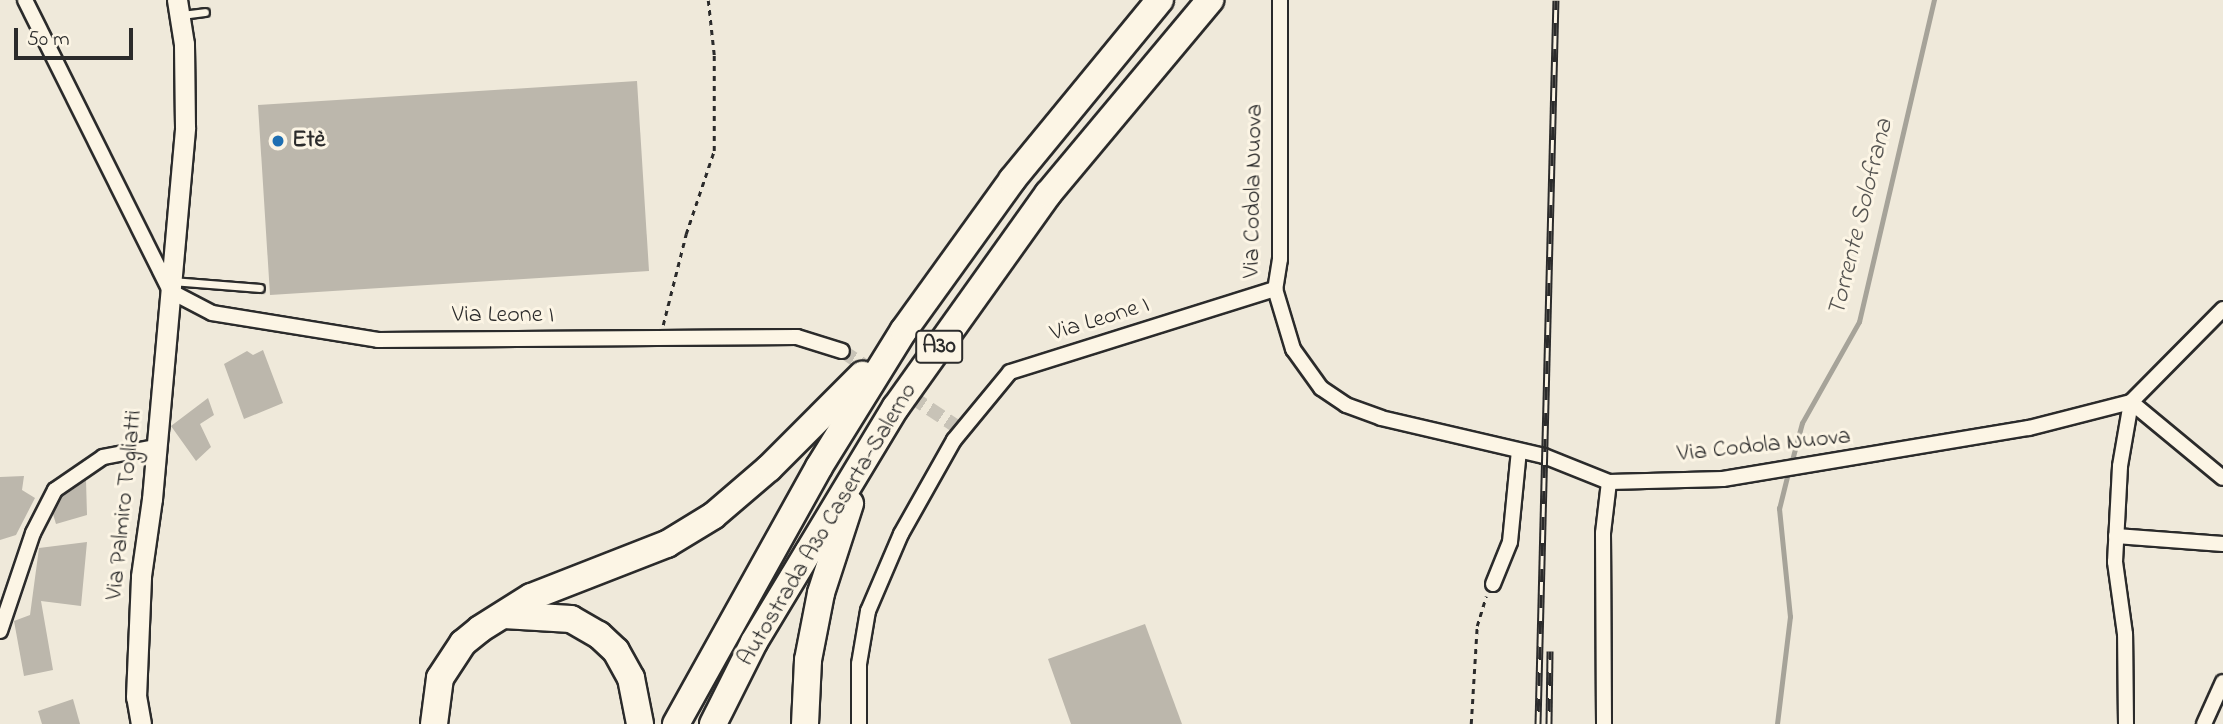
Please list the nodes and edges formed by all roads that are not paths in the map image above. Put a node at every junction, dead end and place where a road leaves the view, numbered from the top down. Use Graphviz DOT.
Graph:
graph roads {
  1 [pos="25,0"];
  2 [pos="1160,0"];
  3 [pos="1210,0"];
  4 [pos="1280,0"];
  5 [pos="178,8"];
  6 [pos="205,12"];
  7 [pos="171,286"];
  8 [pos="260,288"];
  9 [pos="1275,289"];
  10 [pos="2223,309"];
  11 [pos="904,330"];
  12 [pos="842,351"];
  13 [pos="2131,402"];
  14 [pos="896,407"];
  15 [pos="156,447"];
  16 [pos="1519,451"];
  17 [pos="2223,478"];
  18 [pos="1609,482"];
  19 [pos="2116,536"];
  20 [pos="2223,544"];
  21 [pos="1493,584"];
  22 [pos="499,616"];
  23 [pos="0,631"];
  24 [pos="2223,682"];
  25 [pos="141,724"];
  26 [pos="434,724"];
  27 [pos="640,724"];
  28 [pos="676,724"];
  29 [pos="713,724"];
  30 [pos="805,724"];
  31 [pos="859,724"];
  32 [pos="1604,724"];
  33 [pos="2126,724"];
  34 [pos="2204,724"];
  1 -- 7 [label="street"];
  2 -- 11 [label="highway, Autostrada A30 Caserta-Salerno / A30"];
  3 -- 14 [label="highway, Autostrada A30 Caserta-Salerno / A30"];
  4 -- 9 [label="street, Via Codola Nuova"];
  5 -- 6 [label="lane"];
  5 -- 7 [label="main road, Via Palmiro Togliatti"];
  7 -- 8 [label="lane"];
  7 -- 12 [label="street, Via Leone I"];
  7 -- 15 [label="main road, Via Palmiro Togliatti"];
  9 -- 16 [label="street, Via Codola Nuova"];
  9 -- 31 [label="street, Via Leone I"];
  10 -- 13 [label="street"];
  11 -- 22 [label="highway"];
  11 -- 28 [label="highway, Autostrada A30 Caserta-Salerno / A30"];
  13 -- 17 [label="street"];
  13 -- 18 [label="street, Via Codola Nuova"];
  13 -- 19 [label="street"];
  14 -- 29 [label="highway, Autostrada A30 Caserta-Salerno / A30"];
  14 -- 30 [label="highway"];
  15 -- 23 [label="street"];
  15 -- 25 [label="main road, Via Palmiro Togliatti"];
  16 -- 18 [label="street, Via Codola Nuova"];
  16 -- 21 [label="street"];
  18 -- 32 [label="street"];
  19 -- 20 [label="street"];
  19 -- 33 [label="street"];
  22 -- 26 [label="highway"];
  22 -- 27 [label="highway"];
  24 -- 34 [label="street"];
}
